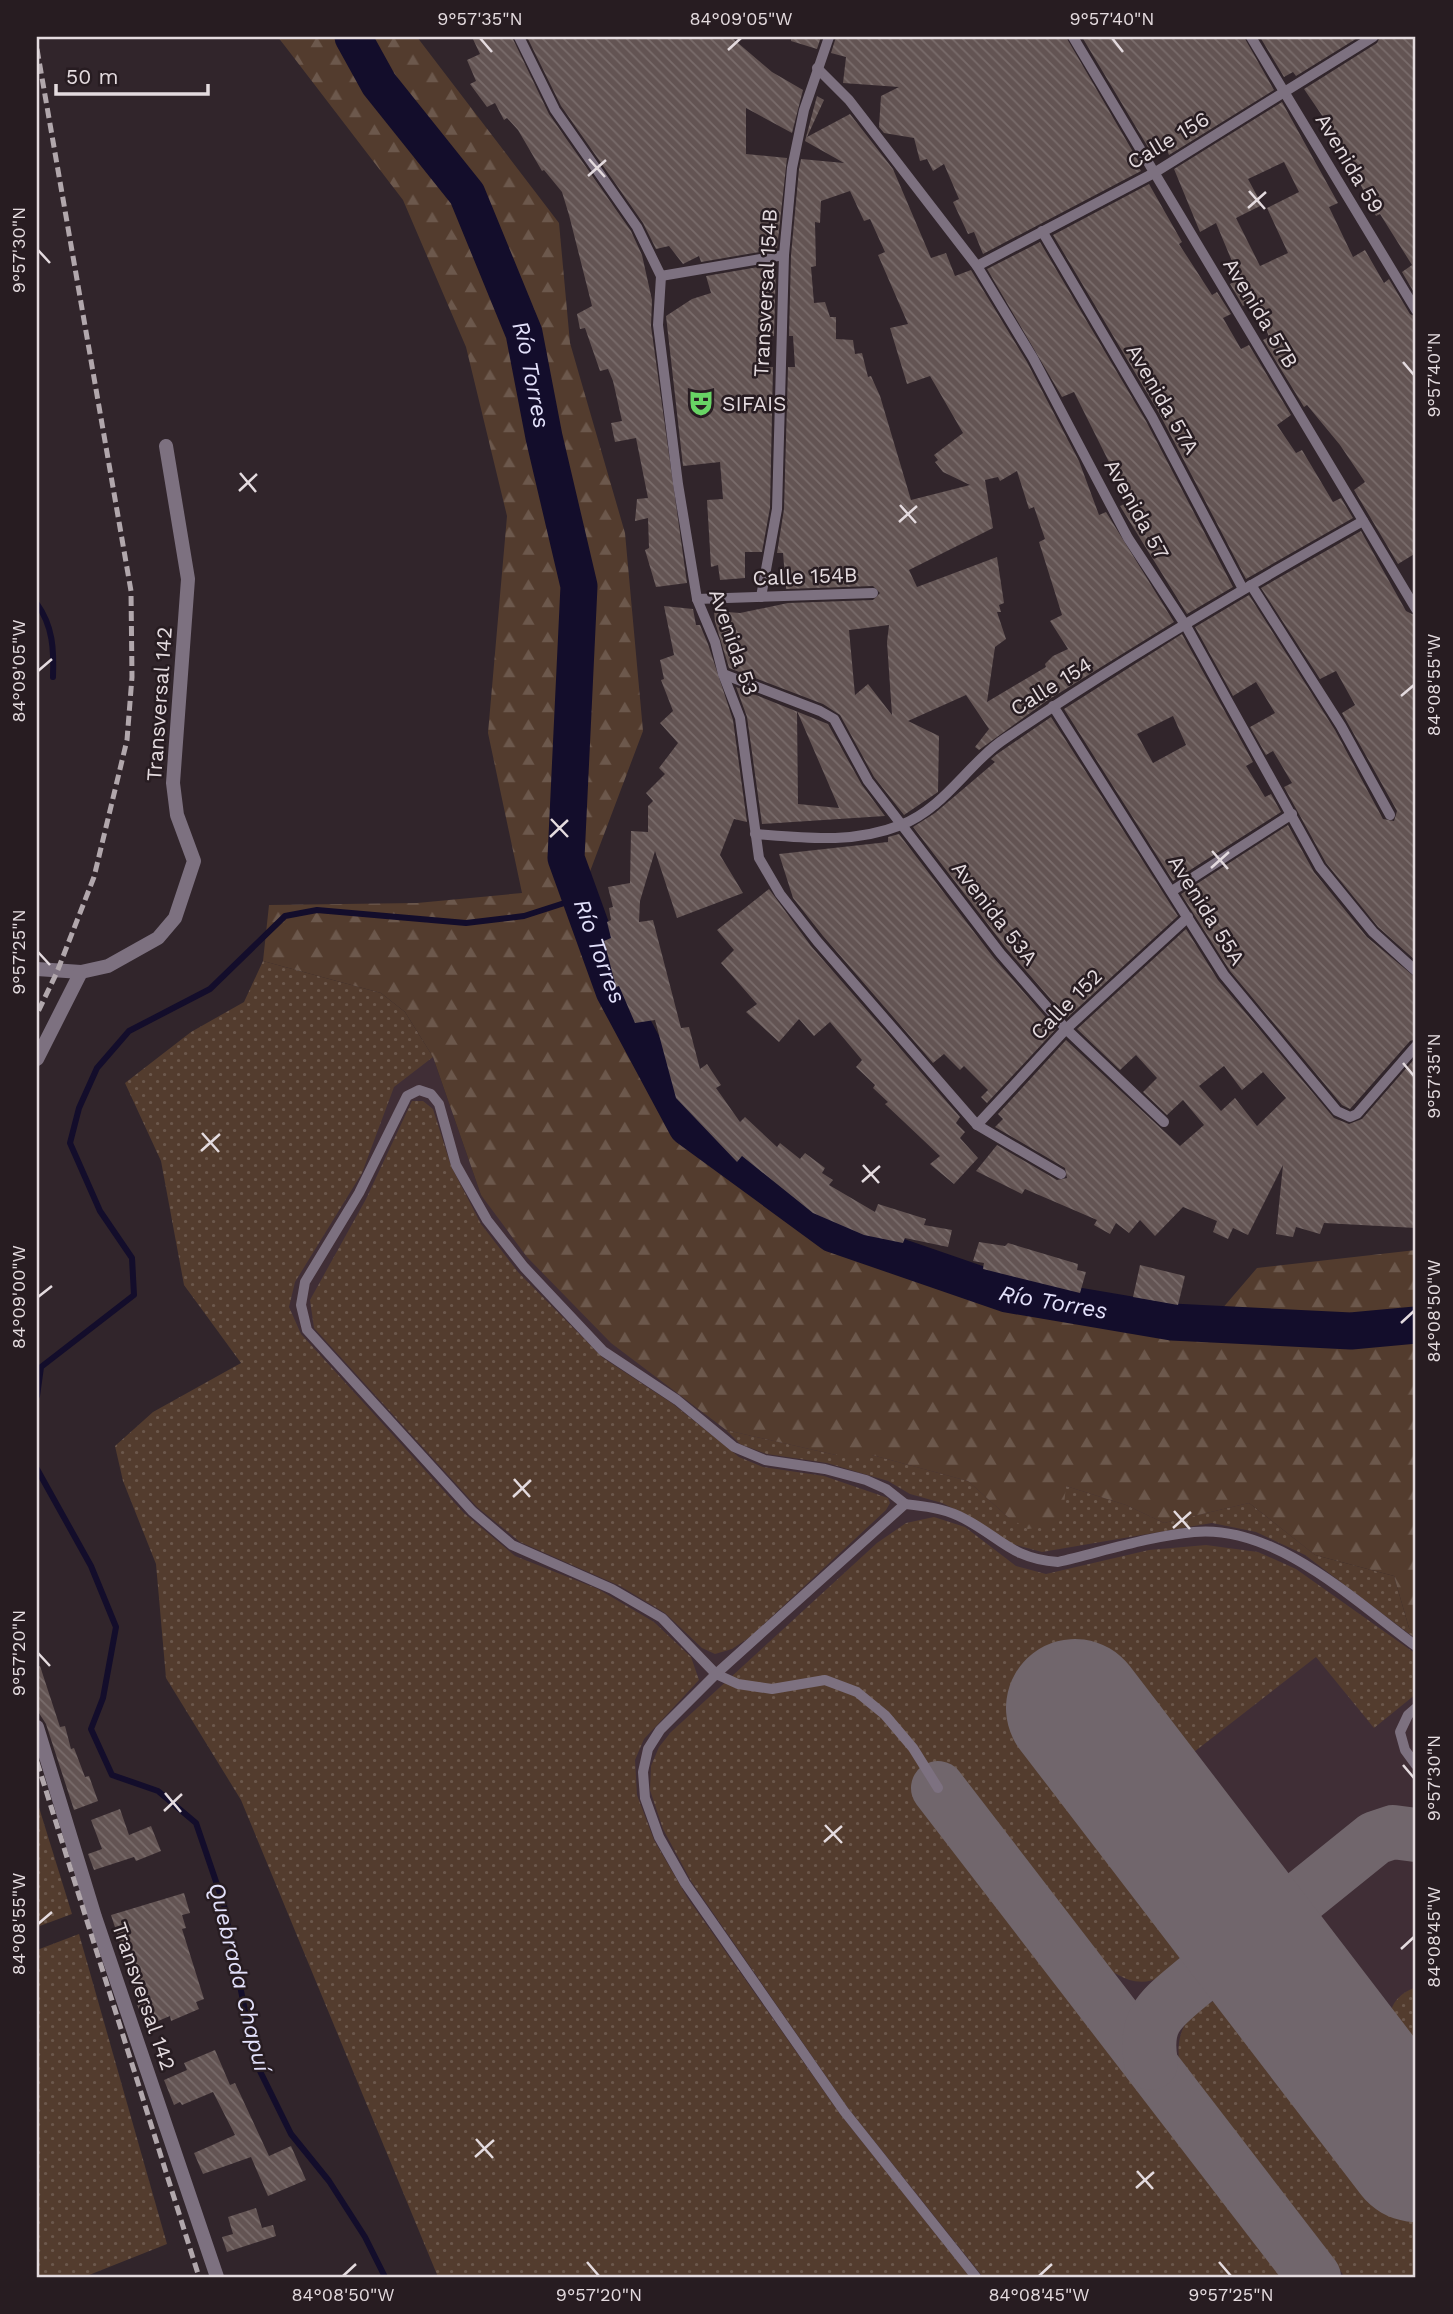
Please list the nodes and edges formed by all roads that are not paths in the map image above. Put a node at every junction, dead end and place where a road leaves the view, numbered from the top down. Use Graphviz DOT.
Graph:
graph roads {
  1 [pos="519,37"];
  2 [pos="829,37"];
  3 [pos="1073,37"];
  4 [pos="1251,37"];
  5 [pos="1373,37"];
  6 [pos="817,68"];
  7 [pos="1284,92"];
  8 [pos="1154,173"];
  9 [pos="1042,231"];
  10 [pos="784,255"];
  11 [pos="977,266"];
  12 [pos="661,276"];
  13 [pos="1416,310"];
  14 [pos="166,446"];
  15 [pos="1363,521"];
  16 [pos="1247,587"];
  17 [pos="873,593"];
  18 [pos="761,597"];
  19 [pos="697,599"];
  20 [pos="1416,609"];
  21 [pos="1186,626"];
  22 [pos="723,674"];
  23 [pos="1053,706"];
  24 [pos="1292,814"];
  25 [pos="1390,815"];
  26 [pos="902,825"];
  27 [pos="755,834"];
  28 [pos="1172,891"];
  29 [pos="1188,916"];
  30 [pos="37,969"];
  31 [pos="1416,971"];
  32 [pos="81,972"];
  33 [pos="1066,1029"];
  34 [pos="1416,1046"];
  35 [pos="37,1059"];
  36 [pos="1164,1122"];
  37 [pos="977,1125"];
  38 [pos="1062,1174"];
  39 [pos="905,1504"];
  40 [pos="1416,1646"];
  41 [pos="716,1674"];
  42 [pos="1416,1708"];
  43 [pos="37,1727"];
  44 [pos="1416,1765"];
  45 [pos="939,1788"];
  46 [pos="217,2277"];
  47 [pos="976,2277"];
  1 -- 12 [label="lane, Avenida 53"];
  2 -- 6 [label="lane, Transversal 154B"];
  3 -- 8 [label="lane, Avenida 57B"];
  4 -- 7 [label="lane, Avenida 59"];
  5 -- 7 [label="lane, Calle 156"];
  6 -- 10 [label="lane, Transversal 154B"];
  6 -- 11 [label="lane, Avenida 57"];
  7 -- 8 [label="lane, Calle 156"];
  7 -- 13 [label="lane, Avenida 59"];
  8 -- 9 [label="lane, Calle 156"];
  8 -- 15 [label="lane, Avenida 57B"];
  9 -- 11 [label="lane, Calle 156"];
  9 -- 16 [label="lane, Avenida 57A"];
  10 -- 12 [label="lane"];
  10 -- 18 [label="lane, Transversal 154B"];
  11 -- 21 [label="lane, Avenida 57"];
  12 -- 19 [label="lane, Avenida 53"];
  14 -- 32 [label="street, Transversal 142"];
  15 -- 16 [label="lane, Calle 154"];
  15 -- 20 [label="lane, Avenida 57B"];
  16 -- 21 [label="lane, Calle 154"];
  16 -- 25 [label="lane, Avenida 57A"];
  17 -- 18 [label="lane, Calle 154B"];
  18 -- 19 [label="lane, Calle 154B"];
  19 -- 22 [label="lane, Avenida 53"];
  21 -- 23 [label="lane, Calle 154"];
  21 -- 24 [label="lane, Avenida 57"];
  22 -- 26 [label="lane, Avenida 53A"];
  22 -- 27 [label="lane, Avenida 53"];
  23 -- 26 [label="lane, Calle 154"];
  23 -- 28 [label="lane, Avenida 55A"];
  24 -- 28 [label="lane"];
  24 -- 31 [label="lane, Avenida 57"];
  26 -- 27 [label="lane, Calle 154"];
  26 -- 33 [label="lane, Avenida 53A"];
  27 -- 37 [label="lane, Avenida 53"];
  28 -- 29 [label="lane, Avenida 55A"];
  29 -- 33 [label="lane, Calle 152"];
  29 -- 34 [label="lane, Avenida 55A"];
  30 -- 32 [label="street, Transversal 142"];
  32 -- 35 [label="street"];
  33 -- 36 [label="lane, Avenida 53A"];
  33 -- 37 [label="lane, Calle 152"];
  37 -- 38 [label="lane, Avenida 53"];
  39 -- 40 [label="lane"];
  39 -- 41 [label="lane"];
  39 -- 41 [label="lane"];
  41 -- 45 [label="lane"];
  41 -- 47 [label="lane"];
  42 -- 44 [label="lane"];
  43 -- 46 [label="street, Transversal 142"];
}
